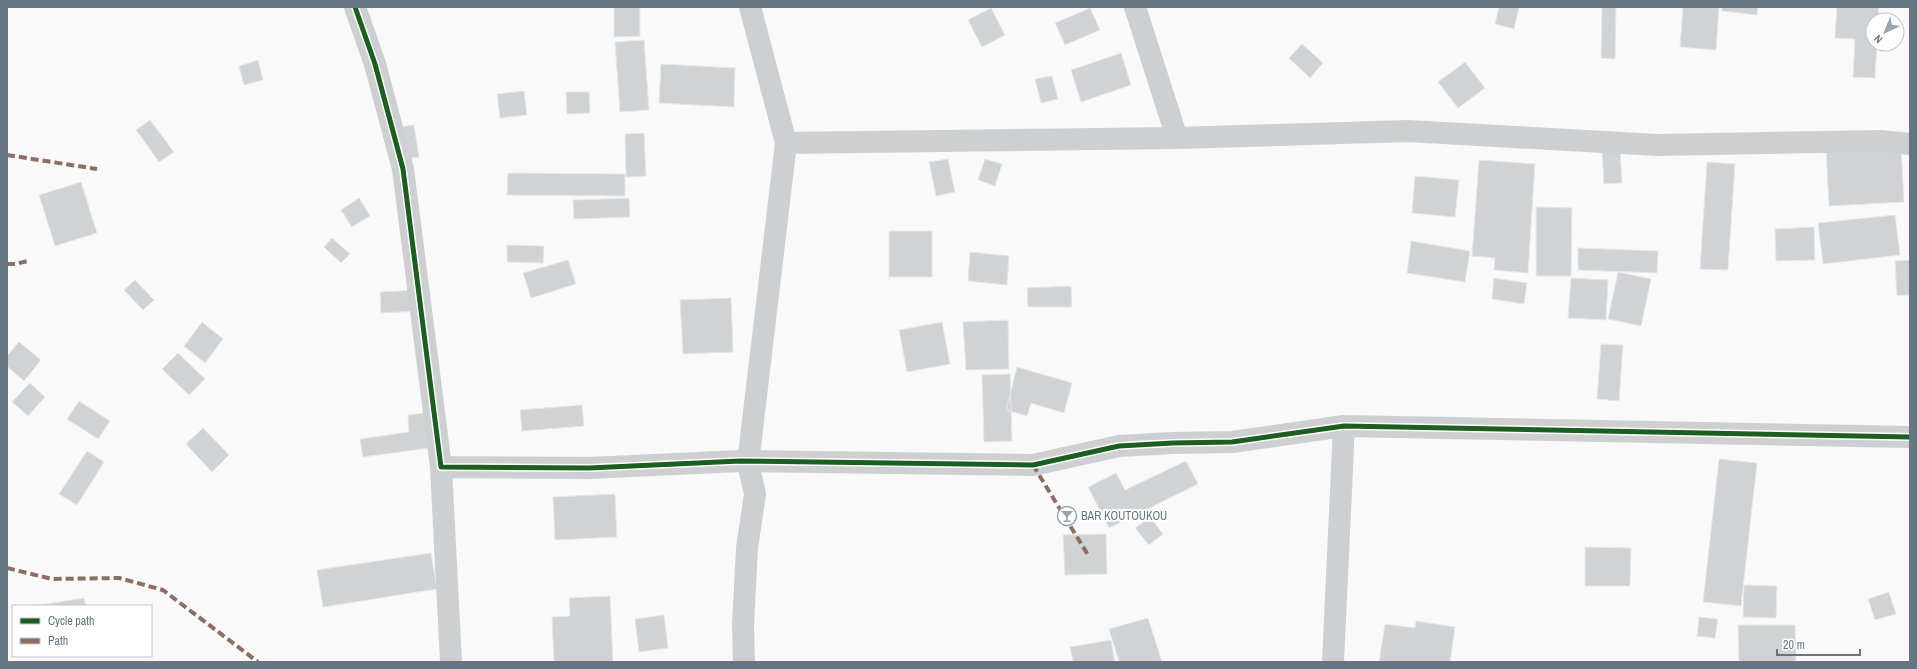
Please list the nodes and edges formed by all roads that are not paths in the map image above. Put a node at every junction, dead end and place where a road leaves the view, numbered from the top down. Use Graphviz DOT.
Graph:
graph roads {
  1 [pos="355,7"];
  2 [pos="750,7"];
  3 [pos="1135,7"];
  4 [pos="1177,138"];
  5 [pos="786,143"];
  6 [pos="1910,144"];
  7 [pos="1344,426"];
  8 [pos="1910,436"];
  9 [pos="748,462"];
  10 [pos="441,467"];
  11 [pos="451,662"];
  12 [pos="744,662"];
  13 [pos="1333,662"];
  1 -- 10 [label="street"];
  2 -- 5 [label="street"];
  3 -- 4 [label="street"];
  4 -- 5 [label="street"];
  4 -- 6 [label="street"];
  5 -- 9 [label="street"];
  7 -- 8 [label="street"];
  7 -- 9 [label="street"];
  7 -- 13 [label="street"];
  9 -- 10 [label="street"];
  9 -- 12 [label="street"];
  10 -- 11 [label="street"];
}
